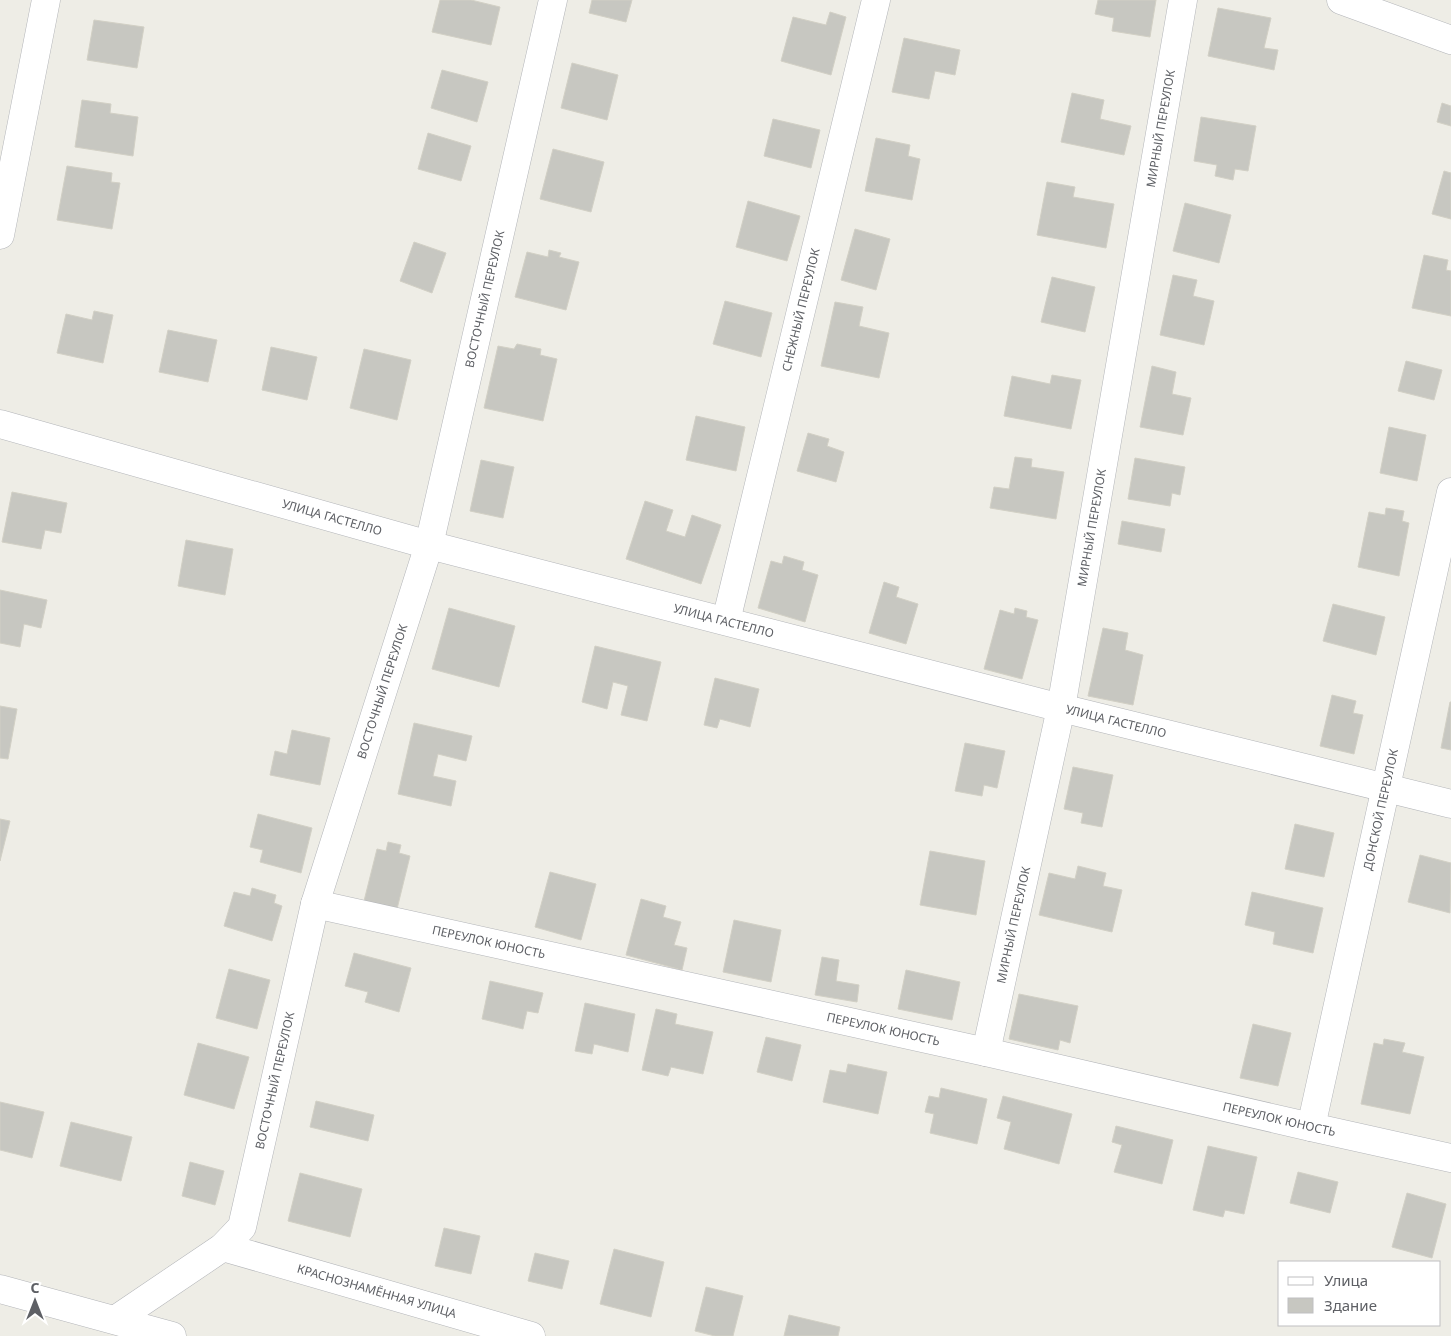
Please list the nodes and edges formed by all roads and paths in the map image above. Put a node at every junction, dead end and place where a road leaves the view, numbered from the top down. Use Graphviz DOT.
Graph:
graph roads {
  1 [pos="46,0"];
  2 [pos="553,0"];
  3 [pos="876,0"];
  4 [pos="1183,0"];
  5 [pos="1341,0"];
  6 [pos="1451,40"];
  7 [pos="0,235"];
  8 [pos="0,424"];
  9 [pos="1451,492"];
  10 [pos="429,545"];
  11 [pos="726,621"];
  12 [pos="1062,708"];
  13 [pos="1386,788"];
  14 [pos="1451,804"];
  15 [pos="315,904"];
  16 [pos="986,1052"];
  17 [pos="1312,1128"];
  18 [pos="1451,1158"];
  19 [pos="223,1247"];
  20 [pos="0,1289"];
  21 [pos="115,1320"];
  22 [pos="172,1336"];
  23 [pos="531,1336"];
  1 -- 7 [label="street"];
  2 -- 10 [label="street, ВОСТОЧНЫЙ ПЕРЕУЛОК"];
  3 -- 11 [label="street, СНЕЖНЫЙ ПЕРЕУЛОК"];
  4 -- 12 [label="street, МИРНЫЙ ПЕРЕУЛОК"];
  5 -- 6 [label="street"];
  8 -- 10 [label="street, УЛИЦА ГАСТЕЛЛО"];
  9 -- 13 [label="street, ДОНСКОЙ ПЕРЕУЛОК"];
  10 -- 11 [label="street, УЛИЦА ГАСТЕЛЛО"];
  10 -- 15 [label="street, ВОСТОЧНЫЙ ПЕРЕУЛОК"];
  11 -- 12 [label="street, УЛИЦА ГАСТЕЛЛО"];
  12 -- 13 [label="street, УЛИЦА ГАСТЕЛЛО"];
  12 -- 16 [label="street, МИРНЫЙ ПЕРЕУЛОК"];
  13 -- 14 [label="street, УЛИЦА ГАСТЕЛЛО"];
  13 -- 17 [label="street, ДОНСКОЙ ПЕРЕУЛОК"];
  15 -- 16 [label="street, ПЕРЕУЛОК ЮНОСТЬ"];
  15 -- 19 [label="street, ВОСТОЧНЫЙ ПЕРЕУЛОК"];
  16 -- 17 [label="street, ПЕРЕУЛОК ЮНОСТЬ"];
  17 -- 18 [label="street, ПЕРЕУЛОК ЮНОСТЬ"];
  19 -- 21 [label="street, ВОСТОЧНЫЙ ПЕРЕУЛОК"];
  19 -- 23 [label="street, КРАСНОЗНАМЁННАЯ УЛИЦА"];
  20 -- 21 [label="street"];
  21 -- 22 [label="street"];
}
